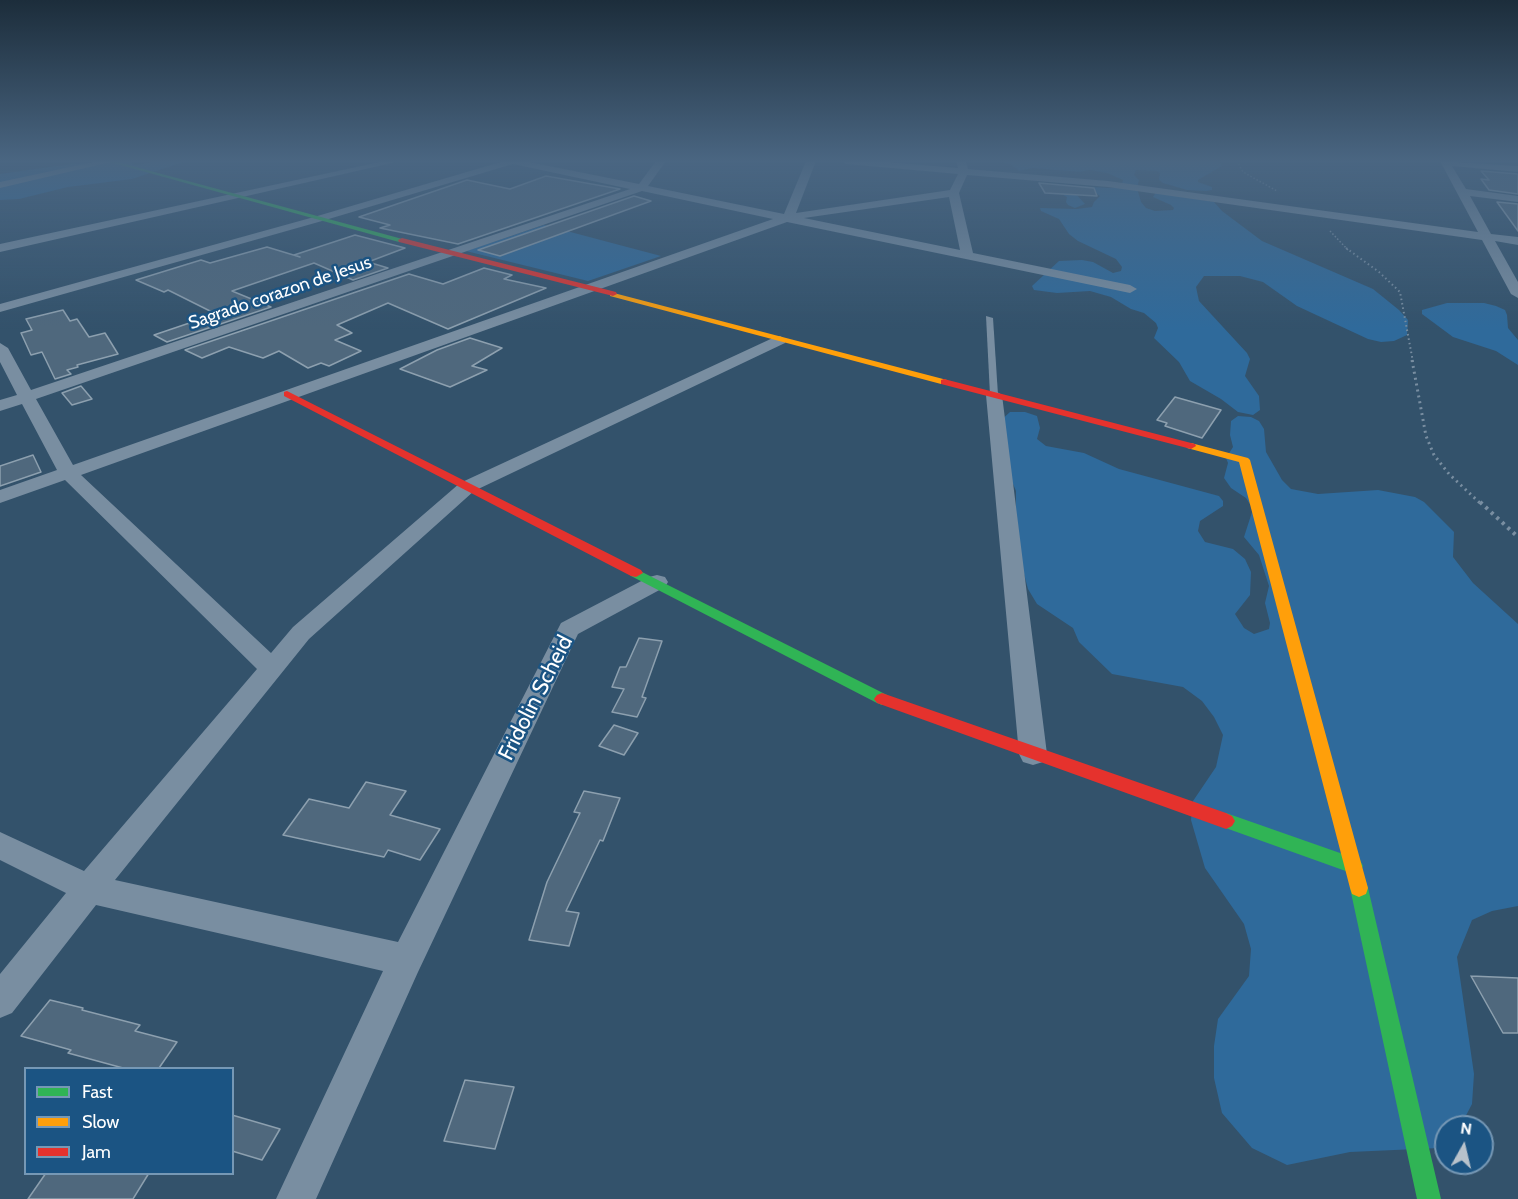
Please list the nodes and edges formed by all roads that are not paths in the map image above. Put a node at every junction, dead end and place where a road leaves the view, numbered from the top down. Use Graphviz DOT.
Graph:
graph roads {
  1 [pos="141,217"];
  2 [pos="311,217"];
  3 [pos="325,217"];
  4 [pos="559,217"];
  5 [pos="789,217"];
  6 [pos="959,217"];
  7 [pos="1346,217"];
  8 [pos="1475,217"];
  9 [pos="318,219"];
  10 [pos="1486,237"];
  11 [pos="1518,241"];
  12 [pos="0,248"];
  13 [pos="453,254"];
  14 [pos="967,254"];
  15 [pos="589,287"];
  16 [pos="1130,289"];
  17 [pos="1517,292"];
  18 [pos="0,308"];
  19 [pos="989,318"];
  20 [pos="780,340"];
  21 [pos="0,348"];
  22 [pos="287,394"];
  23 [pos="994,395"];
  24 [pos="28,398"];
  25 [pos="0,406"];
  26 [pos="68,472"];
  27 [pos="467,487"];
  28 [pos="0,497"];
  29 [pos="657,582"];
  30 [pos="272,668"];
  31 [pos="1032,754"];
  32 [pos="0,845"];
  33 [pos="1354,866"];
  34 [pos="89,889"];
  35 [pos="406,960"];
  36 [pos="0,1000"];
  37 [pos="296,1199"];
  38 [pos="1429,1199"];
  1 -- 12 [label="street"];
  2 -- 9 [label="street"];
  3 -- 9 [label="street"];
  4 -- 13 [label="street, Sagrado corazon de Jesus"];
  5 -- 14 [label="street"];
  5 -- 15 [label="street"];
  6 -- 14 [label="street"];
  7 -- 10 [label="street"];
  8 -- 10 [label="street"];
  9 -- 13 [label="street"];
  9 -- 18 [label="street"];
  10 -- 11 [label="street"];
  10 -- 17 [label="street"];
  13 -- 15 [label="street"];
  13 -- 24 [label="street, Sagrado corazon de Jesus"];
  14 -- 16 [label="street"];
  15 -- 20 [label="street"];
  15 -- 22 [label="street"];
  19 -- 23 [label="lane"];
  20 -- 23 [label="street"];
  20 -- 27 [label="street"];
  21 -- 24 [label="street"];
  22 -- 26 [label="street"];
  22 -- 27 [label="street"];
  23 -- 31 [label="street"];
  23 -- 33 [label="street"];
  24 -- 25 [label="street, Sagrado corazon de Jesus"];
  24 -- 26 [label="street"];
  26 -- 28 [label="street"];
  26 -- 30 [label="street"];
  27 -- 29 [label="street"];
  27 -- 30 [label="street"];
  29 -- 31 [label="street"];
  29 -- 35 [label="street, Fridolin Scheid"];
  30 -- 34 [label="street"];
  31 -- 33 [label="street"];
  32 -- 34 [label="street"];
  33 -- 38 [label="street"];
  34 -- 35 [label="street"];
  34 -- 36 [label="street"];
  35 -- 37 [label="street, Fridolin Scheid"];
}
